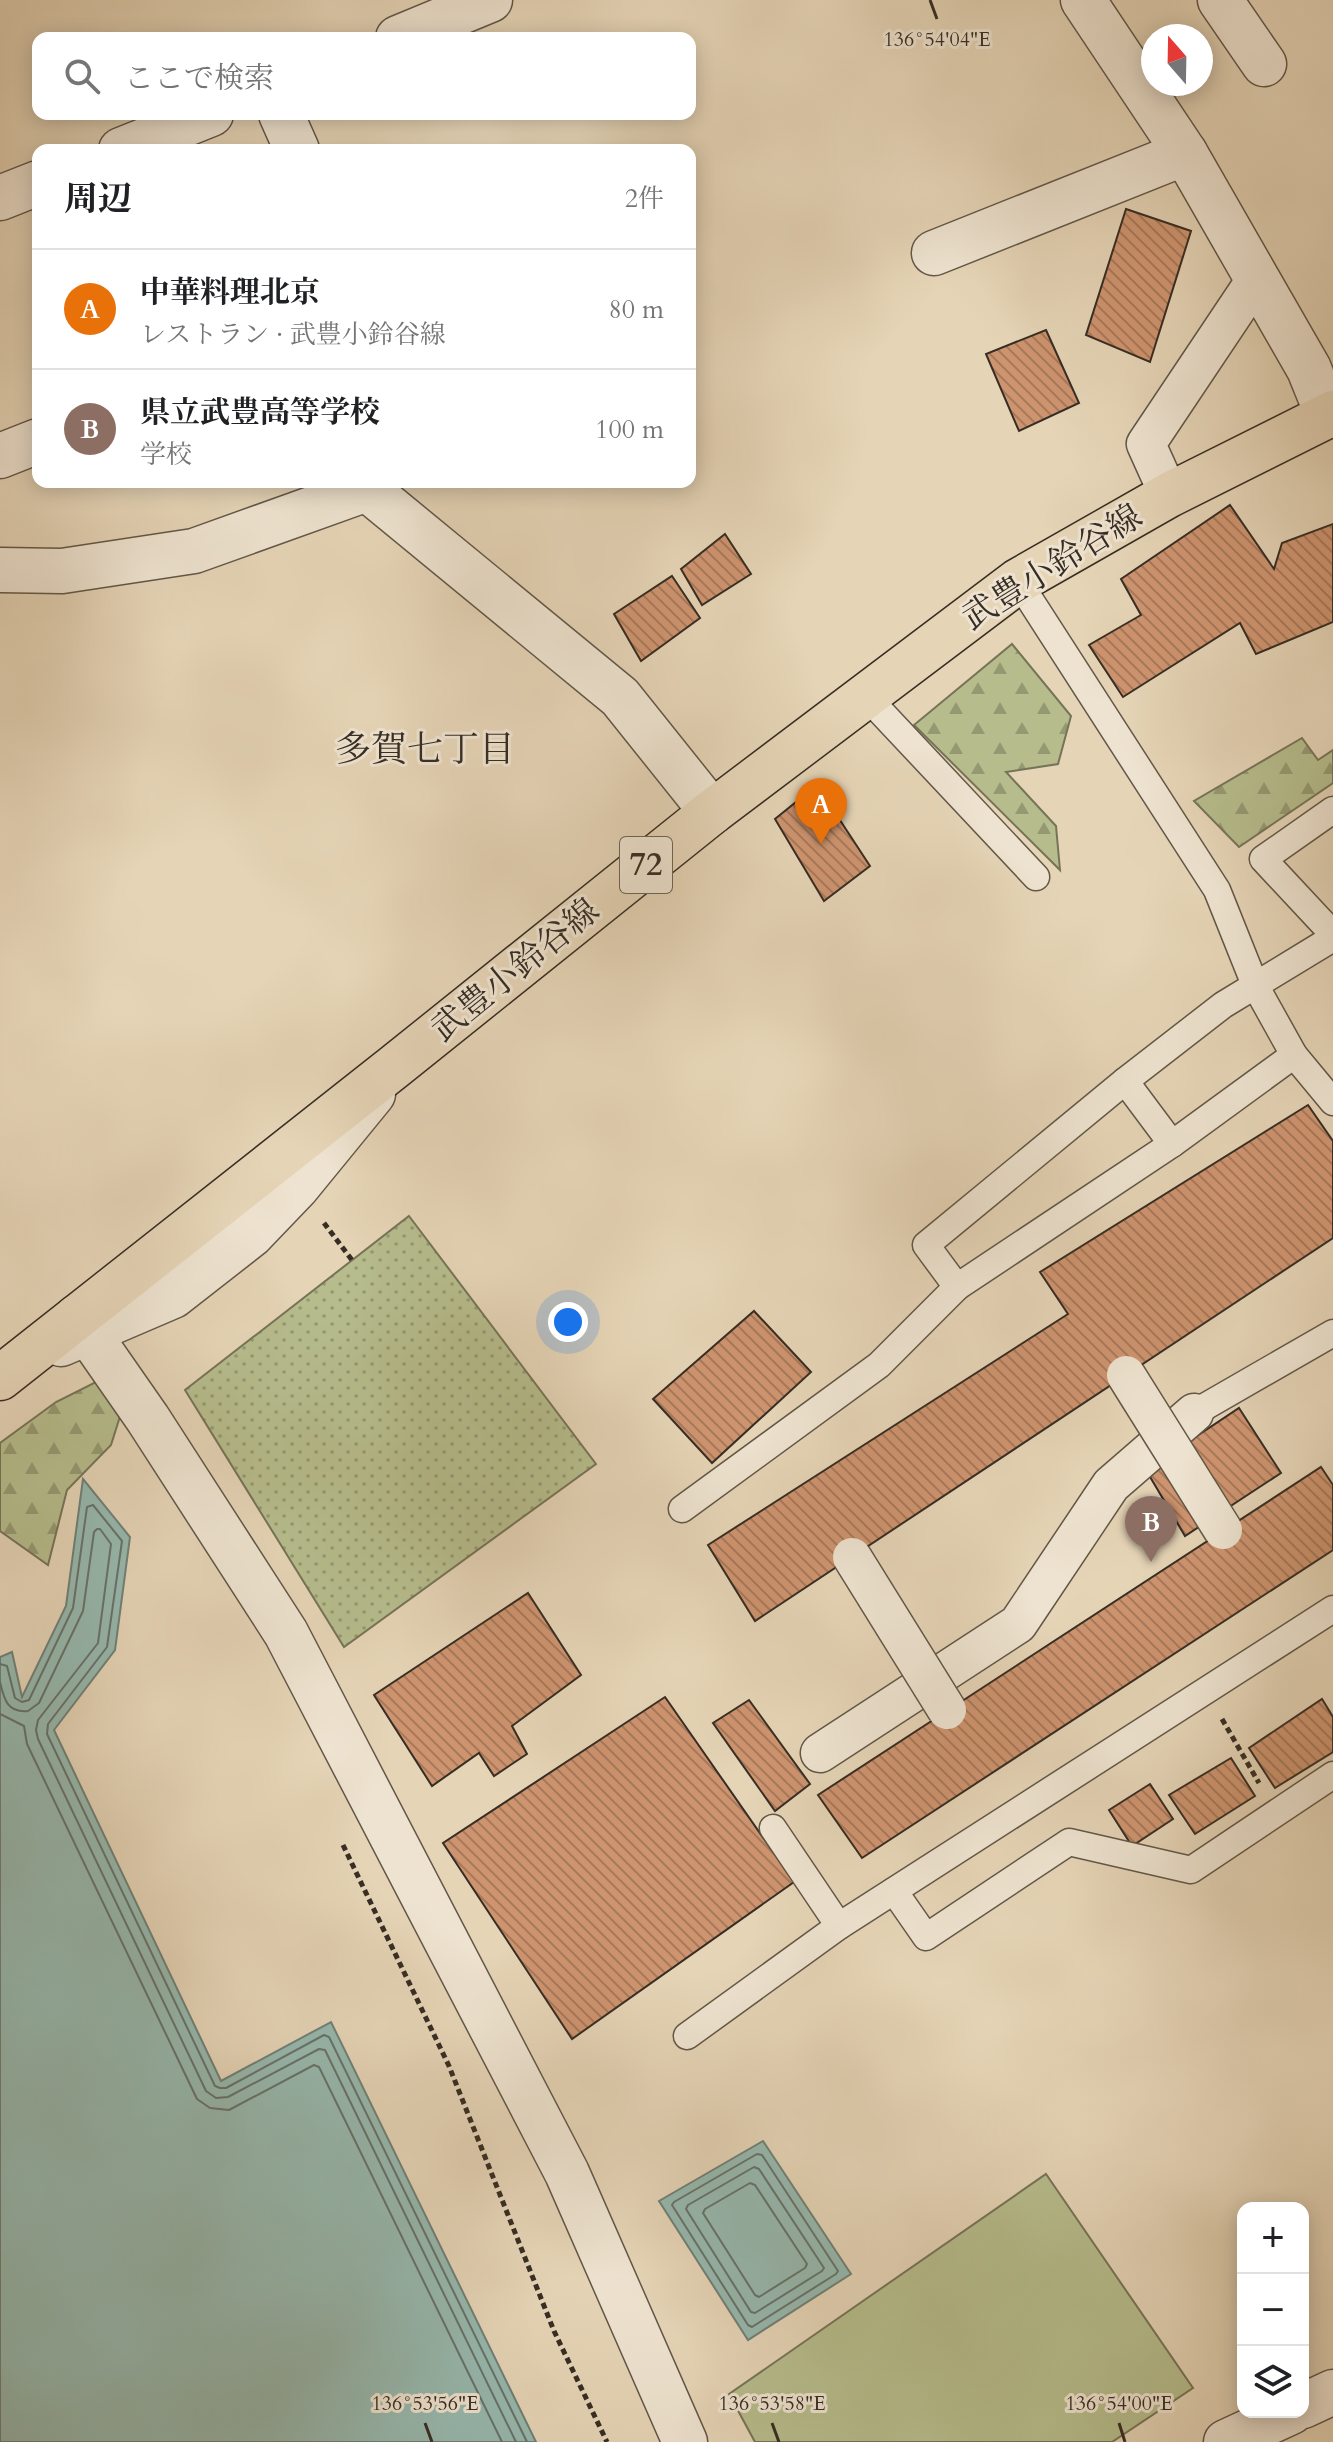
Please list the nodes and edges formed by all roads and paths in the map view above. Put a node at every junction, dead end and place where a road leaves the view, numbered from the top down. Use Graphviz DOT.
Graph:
graph roads {
  1 [pos="490,0"];
  2 [pos="1083,0"];
  3 [pos="1220,0"];
  4 [pos="413,32"];
  5 [pos="1264,64"];
  6 [pos="196,120"];
  7 [pos="284,120"];
  8 [pos="136,144"];
  9 [pos="294,144"];
  10 [pos="1185,153"];
  11 [pos="32,185"];
  12 [pos="0,198"];
  13 [pos="934,253"];
  14 [pos="1257,278"];
  15 [pos="1330,414"];
  16 [pos="32,443"];
  17 [pos="0,456"];
  18 [pos="362,488"];
  19 [pos="369,488"];
  20 [pos="1169,495"];
  21 [pos="0,570"];
  22 [pos="1018,581"];
  23 [pos="866,696"];
  24 [pos="1333,810"];
  25 [pos="712,812"];
  26 [pos="1036,877"];
  27 [pos="1333,936"];
  28 [pos="1255,985"];
  29 [pos="1294,1055"];
  30 [pos="1125,1081"];
  31 [pos="1333,1102"];
  32 [pos="1172,1144"];
  33 [pos="957,1287"];
  34 [pos="83,1324"];
  35 [pos="1333,1333"];
  36 [pos="12,1368"];
  37 [pos="1126,1375"];
  38 [pos="1194,1413"];
  39 [pos="682,1509"];
  40 [pos="1223,1530"];
  41 [pos="852,1557"];
  42 [pos="1333,1609"];
  43 [pos="1206,1690"];
  44 [pos="947,1710"];
  45 [pos="820,1753"];
  46 [pos="1333,1775"];
  47 [pos="1276,1813"];
  48 [pos="773,1828"];
  49 [pos="340,1838"];
  50 [pos="894,1891"];
  51 [pos="839,1926"];
  52 [pos="687,2036"];
  53 [pos="1333,2392"];
  54 [pos="1309,2403"];
  55 [pos="1278,2418"];
  56 [pos="607,2442"];
  57 [pos="685,2442"];
  58 [pos="1226,2442"];
  1 -- 4 [label="street"];
  2 -- 10 [label="street"];
  3 -- 5 [label="street"];
  6 -- 8 [label="street"];
  7 -- 9 [label="street"];
  10 -- 13 [label="street"];
  10 -- 14 [label="street"];
  11 -- 12 [label="street"];
  14 -- 15 [label="street"];
  14 -- 20 [label="street"];
  15 -- 20 [label="main road, 武豊小鈴谷線 / 72"];
  16 -- 17 [label="street"];
  18 -- 21 [label="street"];
  19 -- 25 [label="street"];
  20 -- 22 [label="main road, 武豊小鈴谷線 / 72"];
  22 -- 23 [label="main road, 武豊小鈴谷線 / 72"];
  22 -- 28 [label="lane"];
  23 -- 25 [label="main road, 武豊小鈴谷線 / 72"];
  23 -- 26 [label="lane"];
  24 -- 27 [label="lane"];
  25 -- 34 [label="main road, 武豊小鈴谷線 / 72"];
  27 -- 28 [label="lane"];
  28 -- 29 [label="lane"];
  28 -- 30 [label="lane"];
  29 -- 31 [label="lane"];
  29 -- 32 [label="lane"];
  30 -- 32 [label="lane"];
  30 -- 33 [label="lane"];
  32 -- 33 [label="lane"];
  33 -- 39 [label="lane"];
  34 -- 36 [label="main road, 武豊小鈴谷線 / 72"];
  34 -- 57 [label="street"];
  35 -- 38 [label="lane"];
  37 -- 40 [label="street, bridge"];
  38 -- 45 [label="street"];
  41 -- 44 [label="street, bridge"];
  42 -- 43 [label="lane"];
  43 -- 47 [label="path"];
  43 -- 50 [label="lane"];
  46 -- 47 [label="lane"];
  47 -- 50 [label="lane"];
  48 -- 51 [label="lane"];
  49 -- 56 [label="path"];
  50 -- 51 [label="lane"];
  51 -- 52 [label="lane"];
  53 -- 54 [label="street"];
  55 -- 58 [label="street"];
}
